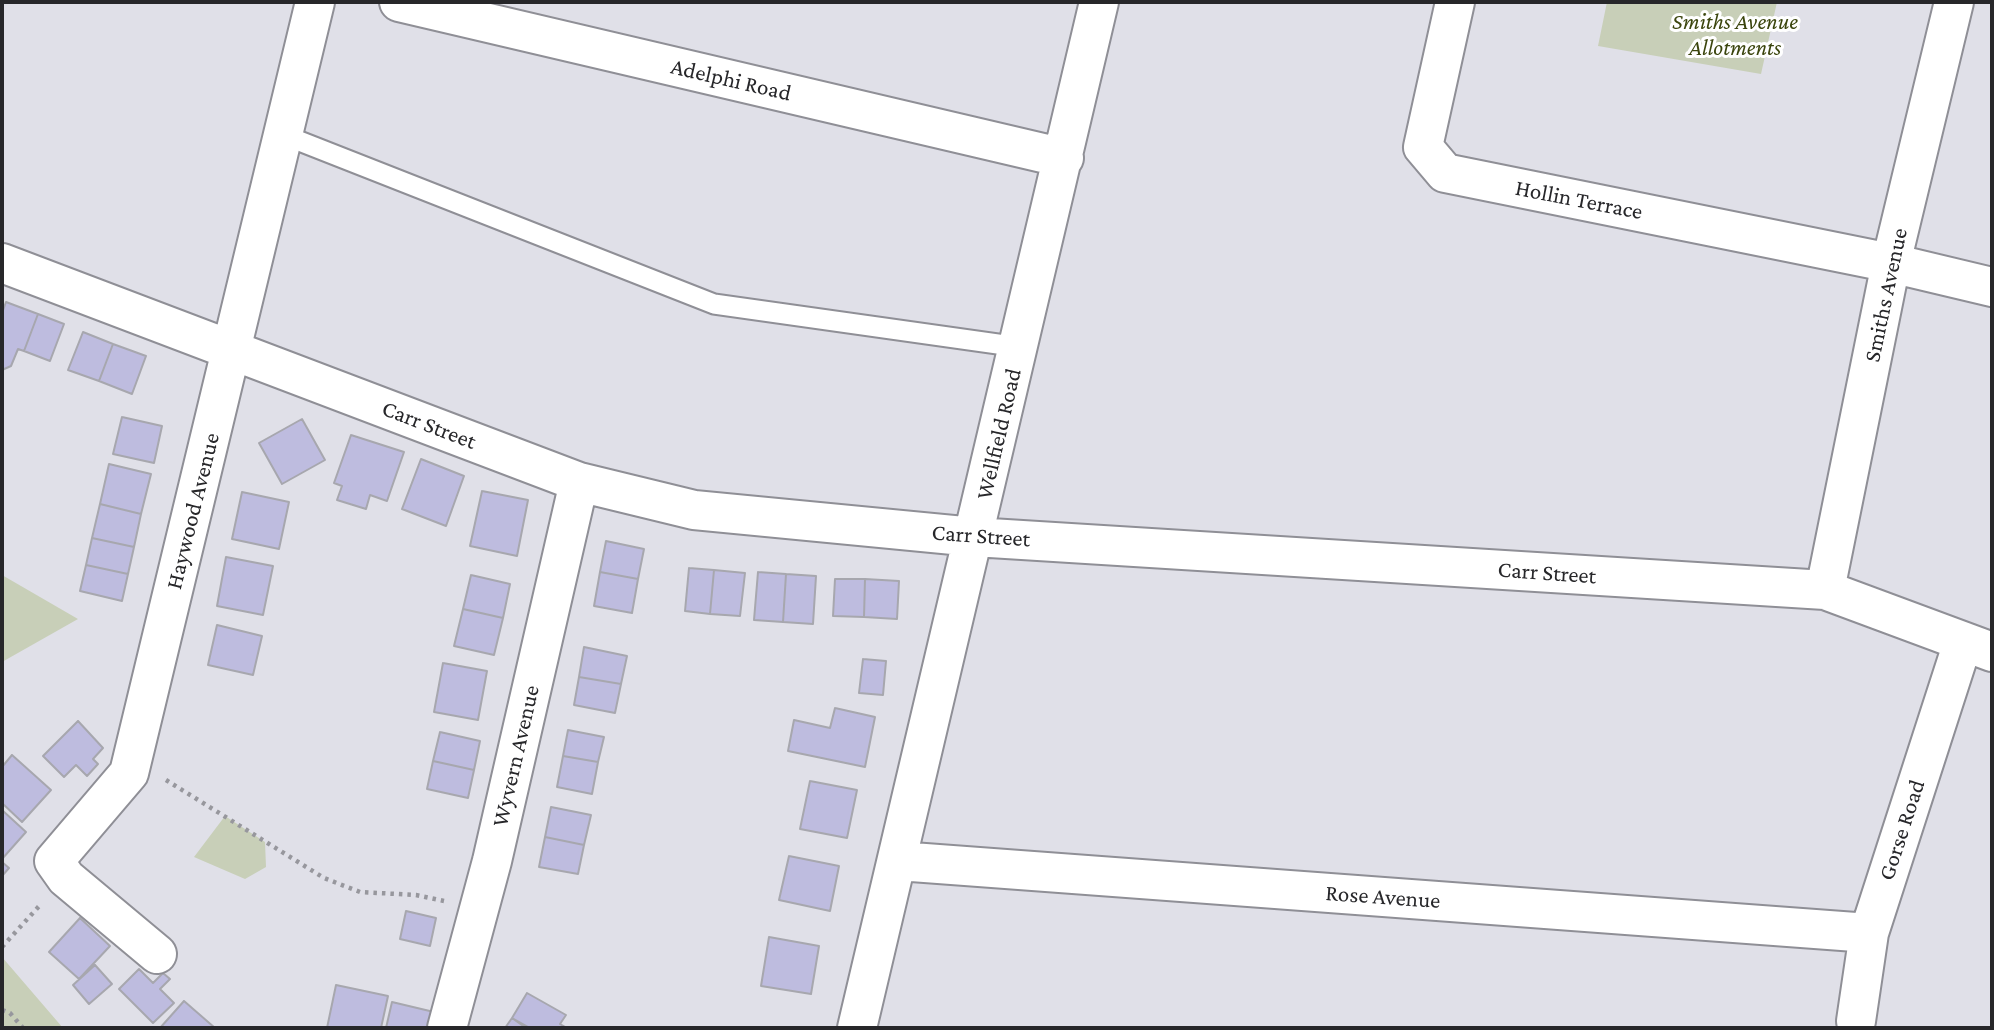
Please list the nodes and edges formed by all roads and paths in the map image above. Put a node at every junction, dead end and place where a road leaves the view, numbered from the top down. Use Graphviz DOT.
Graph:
graph roads {
  1 [pos="315,2"];
  2 [pos="399,2"];
  3 [pos="1099,2"];
  4 [pos="1455,2"];
  5 [pos="1954,2"];
  6 [pos="284,135"];
  7 [pos="1064,158"];
  8 [pos="2,263"];
  9 [pos="1891,263"];
  10 [pos="1992,287"];
  11 [pos="1019,347"];
  12 [pos="233,349"];
  13 [pos="579,482"];
  14 [pos="974,537"];
  15 [pos="1825,590"];
  16 [pos="1978,647"];
  17 [pos="132,759"];
  18 [pos="898,861"];
  19 [pos="66,877"];
  20 [pos="416,895"];
  21 [pos="1869,933"];
  22 [pos="2,947"];
  23 [pos="157,954"];
  24 [pos="2,1010"];
  25 [pos="1856,1021"];
  26 [pos="23,1028"];
  27 [pos="447,1028"];
  28 [pos="857,1028"];
  1 -- 6 [label="street, Haywood Avenue"];
  2 -- 7 [label="street, Adelphi Road"];
  3 -- 7 [label="street, Wellfield Road"];
  4 -- 9 [label="street, Hollin Terrace"];
  5 -- 9 [label="street, Smiths Avenue"];
  6 -- 11 [label="lane"];
  6 -- 12 [label="street, Haywood Avenue"];
  7 -- 11 [label="street, Wellfield Road"];
  8 -- 12 [label="street, Carr Street"];
  9 -- 10 [label="street"];
  9 -- 15 [label="street, Smiths Avenue"];
  11 -- 14 [label="street, Wellfield Road"];
  12 -- 13 [label="street, Carr Street"];
  12 -- 17 [label="street, Haywood Avenue"];
  13 -- 14 [label="street, Carr Street"];
  13 -- 27 [label="street, Wyvern Avenue"];
  14 -- 15 [label="street, Carr Street"];
  14 -- 18 [label="street, Wellfield Road"];
  15 -- 16 [label="street, Carr Street"];
  16 -- 21 [label="street, Gorse Road"];
  17 -- 19 [label="street, Haywood Avenue"];
  17 -- 20 [label="path"];
  18 -- 21 [label="street, Rose Avenue"];
  18 -- 28 [label="street, Wellfield Road"];
  19 -- 22 [label="path"];
  19 -- 23 [label="street"];
  21 -- 25 [label="street, Gorse Road"];
  24 -- 26 [label="path"];
}
